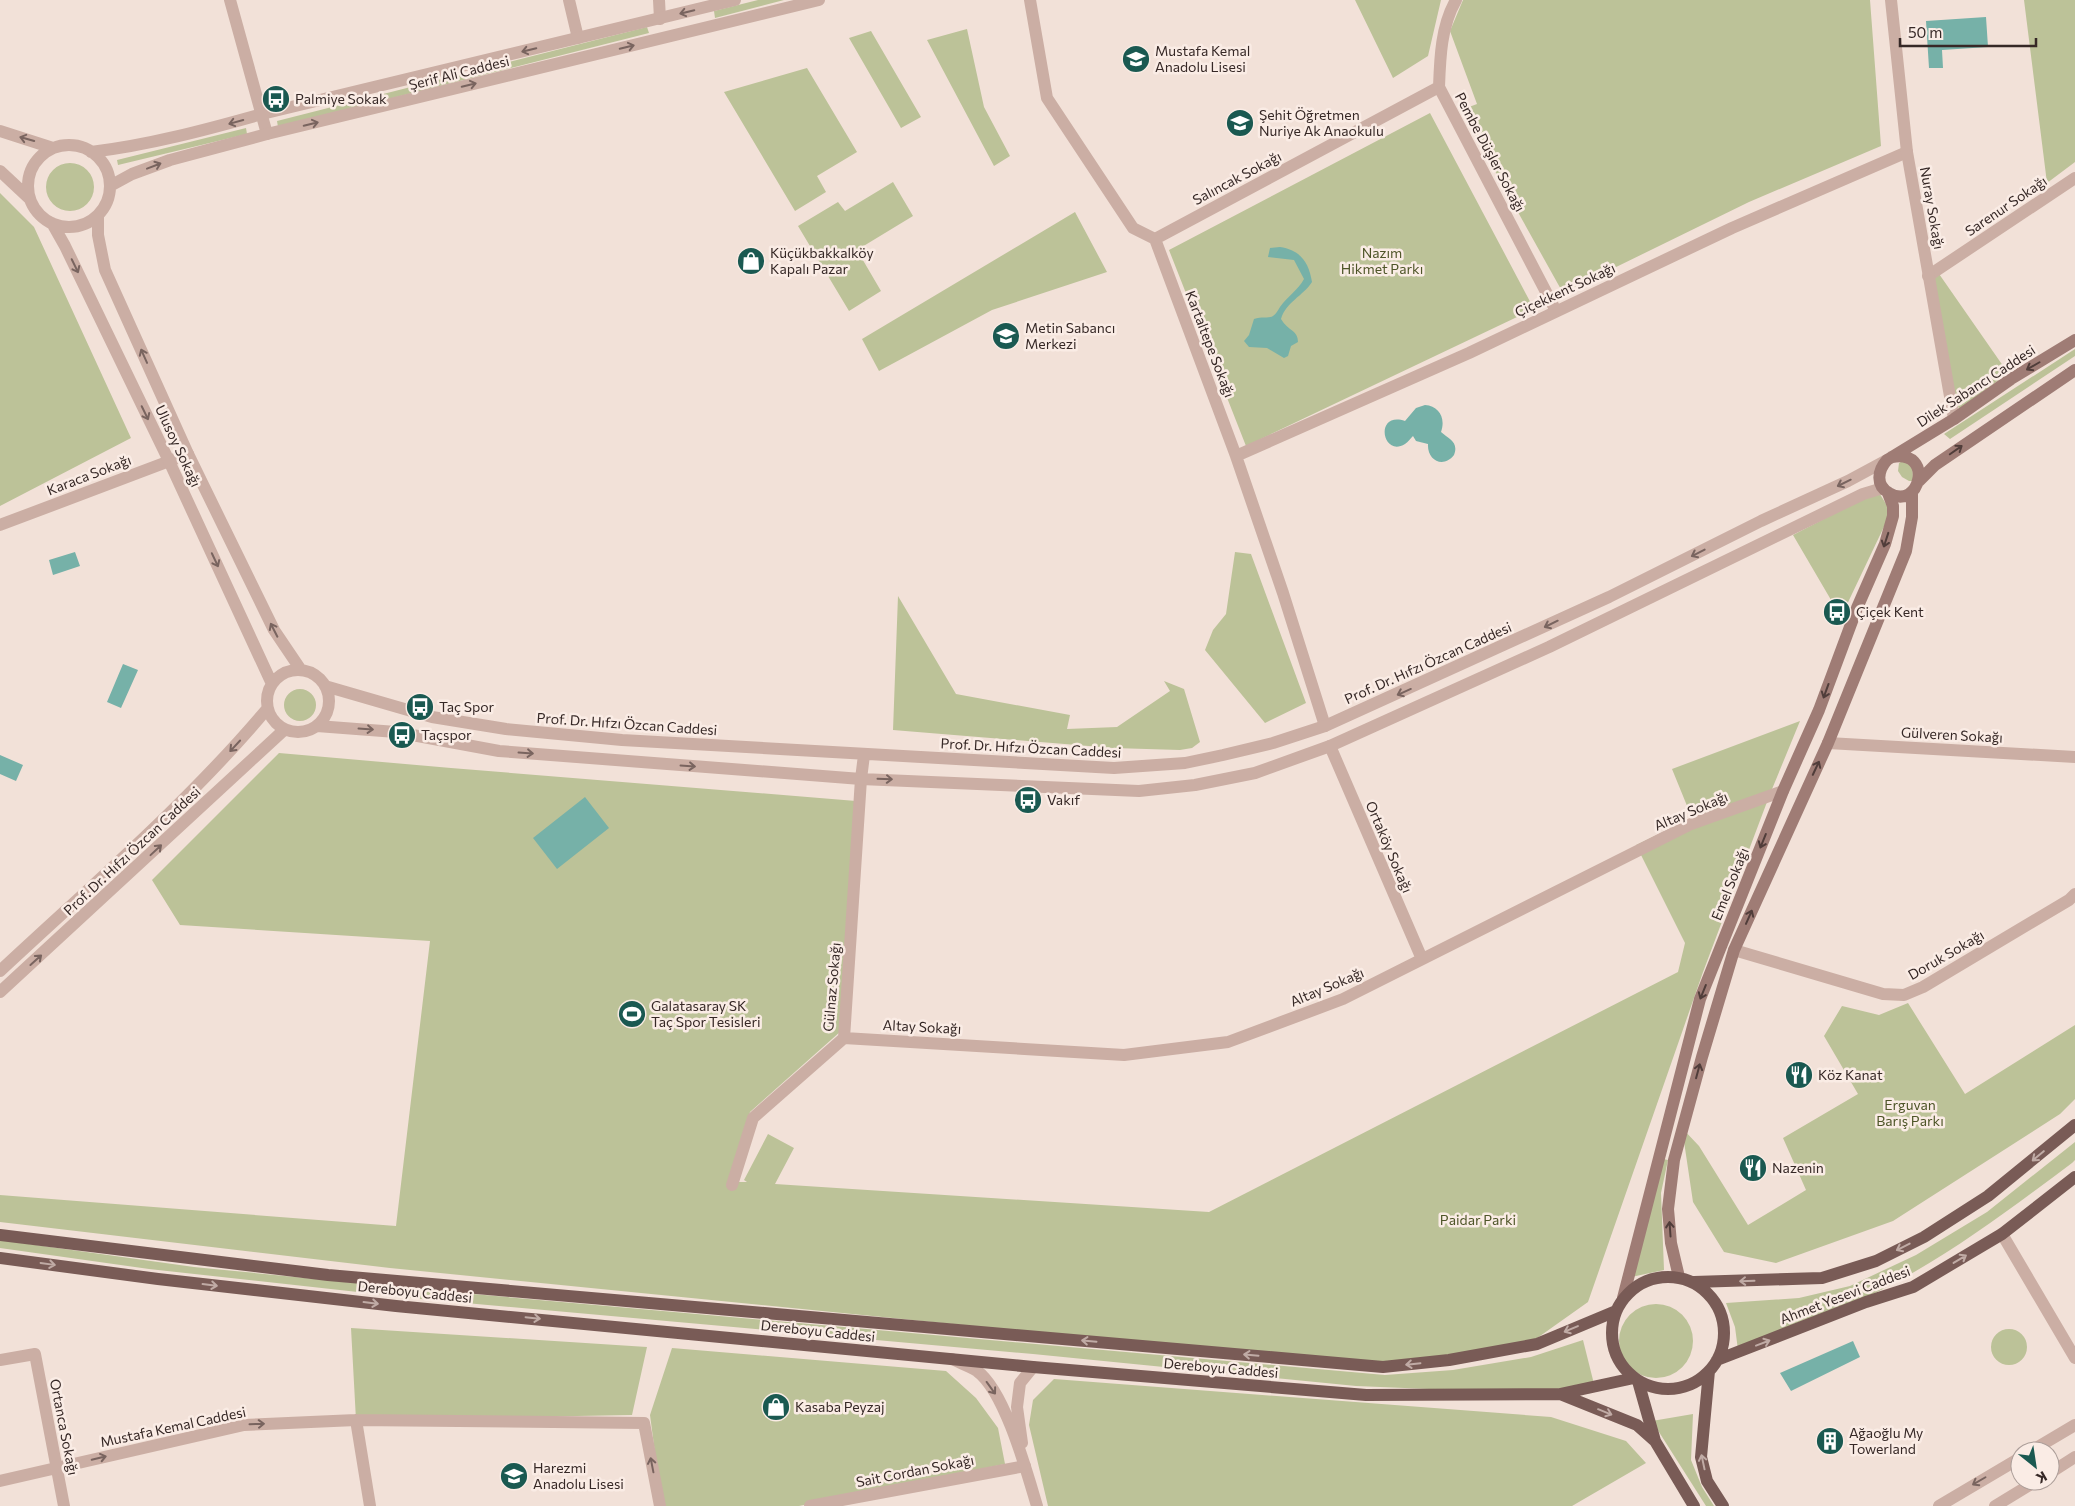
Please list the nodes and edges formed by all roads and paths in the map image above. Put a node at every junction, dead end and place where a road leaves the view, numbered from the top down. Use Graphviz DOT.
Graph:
graph roads {
  1 [pos="230,0"];
  2 [pos="569,0"];
  3 [pos="659,0"];
  4 [pos="735,0"];
  5 [pos="819,0"];
  6 [pos="1030,0"];
  7 [pos="1456,0"];
  8 [pos="1891,0"];
  9 [pos="660,19"];
  10 [pos="667,37"];
  11 [pos="578,38"];
  12 [pos="1439,88"];
  13 [pos="262,114"];
  14 [pos="0,131"];
  15 [pos="267,134"];
  16 [pos="53,148"];
  17 [pos="91,152"];
  18 [pos="1907,152"];
  19 [pos="0,171"];
  20 [pos="2075,178"];
  21 [pos="110,186"];
  22 [pos="30,199"];
  23 [pos="98,216"];
  24 [pos="52,223"];
  25 [pos="1155,239"];
  26 [pos="1928,276"];
  27 [pos="1556,311"];
  28 [pos="2075,340"];
  29 [pos="2075,370"];
  30 [pos="1954,419"];
  31 [pos="188,454"];
  32 [pos="1236,456"];
  33 [pos="1890,458"];
  34 [pos="169,461"];
  35 [pos="1915,487"];
  36 [pos="1886,491"];
  37 [pos="0,525"];
  38 [pos="301,670"];
  39 [pos="272,684"];
  40 [pos="325,686"];
  41 [pos="267,709"];
  42 [pos="317,726"];
  43 [pos="1325,726"];
  44 [pos="284,730"];
  45 [pos="1828,743"];
  46 [pos="1330,746"];
  47 [pos="864,755"];
  48 [pos="2075,757"];
  49 [pos="861,779"];
  50 [pos="1783,791"];
  51 [pos="2075,894"];
  52 [pos="1734,950"];
  53 [pos="1422,959"];
  54 [pos="0,971"];
  55 [pos="0,992"];
  56 [pos="844,1038"];
  57 [pos="2075,1125"];
  58 [pos="2075,1177"];
  59 [pos="732,1185"];
  60 [pos="2002,1234"];
  61 [pos="0,1235"];
  62 [pos="0,1258"];
  63 [pos="1679,1277"];
  64 [pos="1694,1282"];
  65 [pos="1623,1298"];
  66 [pos="1616,1310"];
  67 [pos="2075,1358"];
  68 [pos="0,1360"];
  69 [pos="952,1360"];
  70 [pos="1717,1360"];
  71 [pos="1033,1367"];
  72 [pos="1709,1372"];
  73 [pos="1636,1379"];
  74 [pos="1560,1394"];
  75 [pos="356,1420"];
  76 [pos="2075,1425"];
  77 [pos="1655,1441"];
  78 [pos="2048,1441"];
  79 [pos="2075,1457"];
  80 [pos="2010,1464"];
  81 [pos="1025,1466"];
  82 [pos="2060,1466"];
  83 [pos="56,1467"];
  84 [pos="0,1480"];
  85 [pos="2020,1491"];
  86 [pos="64,1506"];
  87 [pos="370,1506"];
  88 [pos="660,1506"];
  89 [pos="810,1506"];
  90 [pos="1037,1506"];
  91 [pos="1694,1506"];
  92 [pos="1723,1506"];
  93 [pos="1938,1506"];
  94 [pos="1995,1506"];
  1 -- 13 [label="street"];
  2 -- 11 [label="street"];
  3 -- 9 [label="street"];
  4 -- 9 [label="street, Şerif Ali Caddesi, one-way"];
  5 -- 10 [label="street, Şerif Ali Caddesi"];
  6 -- 25 [label="street"];
  7 -- 12 [label="street, Pembe Düşler Sokağı"];
  8 -- 18 [label="street, Nuray Sokağı"];
  9 -- 10 [label="street"];
  9 -- 11 [label="street, Şerif Ali Caddesi"];
  15 -- 10 [label="street, Şerif Ali Caddesi, one-way"];
  11 -- 13 [label="street, Şerif Ali Caddesi, one-way"];
  12 -- 25 [label="street, Salıncak Sokağı"];
  12 -- 27 [label="street, Pembe Düşler Sokağı"];
  13 -- 15 [label="street"];
  13 -- 17 [label="street, Şerif Ali Caddesi, one-way"];
  16 -- 14 [label="street, one-way"];
  21 -- 15 [label="street, Şerif Ali Caddesi, one-way"];
  16 -- 17 [label="street"];
  16 -- 22 [label="street"];
  17 -- 21 [label="street"];
  18 -- 26 [label="street, Nuray Sokağı"];
  18 -- 27 [label="street, Çiçekkent Sokağı"];
  19 -- 22 [label="street, Ulusoy Sokağı"];
  20 -- 26 [label="street, Sarenur Sokağı"];
  21 -- 23 [label="street, Ulusoy Sokağı"];
  22 -- 24 [label="street, Ulusoy Sokağı"];
  23 -- 24 [label="street"];
  31 -- 23 [label="street, Ulusoy Sokağı, one-way"];
  24 -- 34 [label="street, Ulusoy Sokağı, one-way"];
  25 -- 32 [label="street, Kartaltepe Sokağı"];
  26 -- 30 [label="street, Nuray Sokağı"];
  27 -- 32 [label="street, Çiçekkent Sokağı"];
  28 -- 30 [label="main road, Dilek Sabancı Caddesi, one-way"];
  35 -- 29 [label="main road, one-way"];
  30 -- 33 [label="main road, Dilek Sabancı Caddesi"];
  31 -- 34 [label="street, Karaca Sokağı"];
  38 -- 31 [label="street, Ulusoy Sokağı, one-way"];
  32 -- 43 [label="street, Kartaltepe Sokağı"];
  33 -- 35 [label="main road"];
  33 -- 36 [label="main road"];
  33 -- 43 [label="street, Prof. Dr. Hıfzı Özcan Caddesi, one-way"];
  34 -- 37 [label="street, Karaca Sokağı"];
  34 -- 39 [label="street, Ulusoy Sokağı, one-way"];
  35 -- 36 [label="main road"];
  35 -- 45 [label="main road"];
  36 -- 46 [label="street"];
  36 -- 50 [label="main road, Emel Sokağı, one-way"];
  38 -- 39 [label="street"];
  38 -- 40 [label="street, Prof. Dr. Hıfzı Özcan Caddesi"];
  39 -- 41 [label="street, Prof. Dr. Hıfzı Özcan Caddesi"];
  40 -- 42 [label="street"];
  40 -- 47 [label="street, Prof. Dr. Hıfzı Özcan Caddesi"];
  41 -- 44 [label="street"];
  41 -- 54 [label="street, Prof. Dr. Hıfzı Özcan Caddesi, one-way"];
  42 -- 44 [label="street"];
  42 -- 49 [label="street, one-way"];
  43 -- 46 [label="street, Ortaköy Sokağı"];
  43 -- 47 [label="street, Prof. Dr. Hıfzı Özcan Caddesi"];
  55 -- 44 [label="street, Prof. Dr. Hıfzı Özcan Caddesi, one-way"];
  45 -- 48 [label="street, Gülveren Sokağı"];
  52 -- 45 [label="main road, one-way"];
  49 -- 46 [label="street, one-way"];
  46 -- 53 [label="street, Ortaköy Sokağı"];
  47 -- 49 [label="street, Gülnaz Sokağı"];
  49 -- 56 [label="street, Gülnaz Sokağı"];
  50 -- 53 [label="street, Altay Sokağı"];
  50 -- 65 [label="main road, Emel Sokağı, one-way"];
  51 -- 52 [label="street, Doruk Sokağı"];
  63 -- 52 [label="main road, one-way"];
  53 -- 56 [label="street, Altay Sokağı"];
  56 -- 59 [label="street, Gülnaz Sokağı"];
  57 -- 64 [label="main road, Ahmet Yesevi Caddesi, one-way"];
  58 -- 60 [label="main road, Ahmet Yesevi Caddesi"];
  60 -- 67 [label="street"];
  70 -- 60 [label="main road, Ahmet Yesevi Caddesi, one-way"];
  66 -- 61 [label="main road, Dereboyu Caddesi, one-way"];
  62 -- 69 [label="main road, Dereboyu Caddesi, one-way"];
  63 -- 64 [label="main road"];
  63 -- 65 [label="main road"];
  64 -- 70 [label="main road"];
  65 -- 66 [label="main road"];
  66 -- 73 [label="main road"];
  68 -- 83 [label="street, Ortanca Sokağı"];
  69 -- 71 [label="main road, Dereboyu Caddesi"];
  69 -- 81 [label="street, one-way"];
  70 -- 72 [label="main road"];
  71 -- 74 [label="main road, Dereboyu Caddesi"];
  71 -- 81 [label="street"];
  72 -- 73 [label="main road"];
  92 -- 72 [label="main road, one-way"];
  73 -- 74 [label="main road, Dereboyu Caddesi"];
  73 -- 77 [label="main road"];
  74 -- 77 [label="main road, one-way"];
  83 -- 75 [label="street, Mustafa Kemal Caddesi, one-way"];
  75 -- 87 [label="street"];
  88 -- 75 [label="street, Mustafa Kemal Caddesi, one-way"];
  76 -- 78 [label="street"];
  77 -- 91 [label="main road"];
  79 -- 82 [label="street"];
  80 -- 93 [label="street, one-way"];
  81 -- 89 [label="street, Sait Cordan Sokağı"];
  81 -- 90 [label="street"];
  83 -- 84 [label="street, Mustafa Kemal Caddesi"];
  83 -- 86 [label="street, Ortanca Sokağı"];
  85 -- 94 [label="street"];
}
